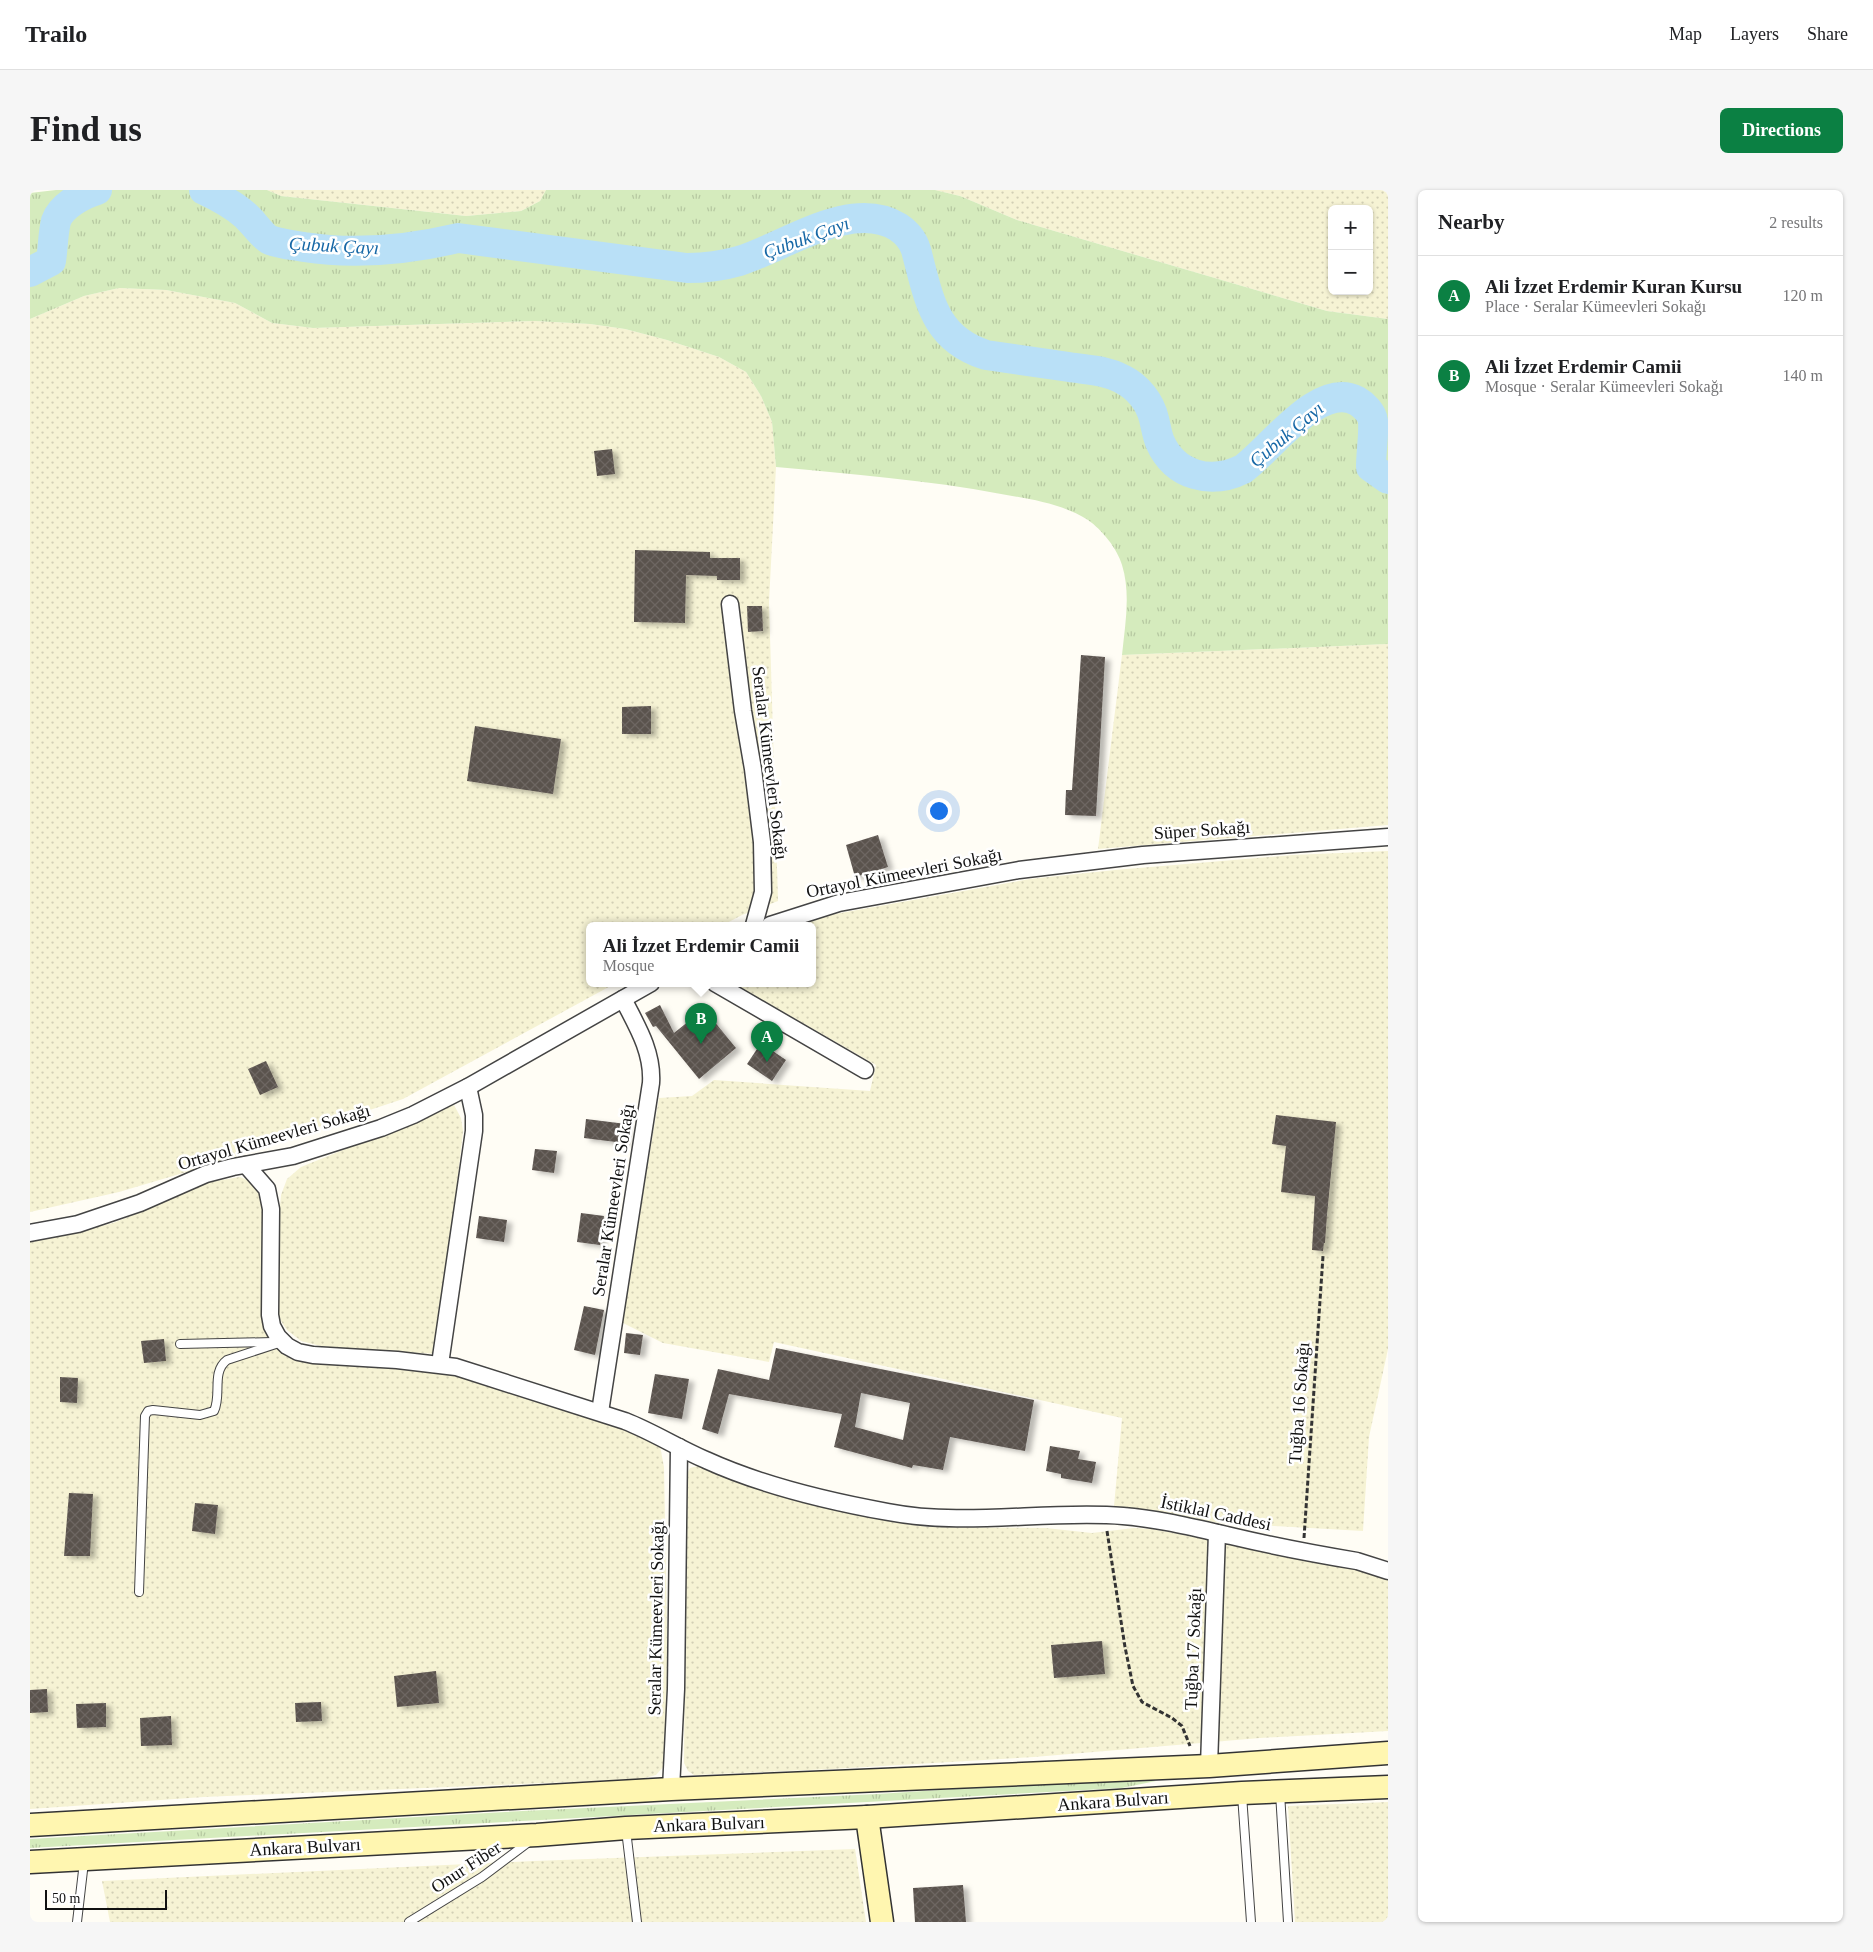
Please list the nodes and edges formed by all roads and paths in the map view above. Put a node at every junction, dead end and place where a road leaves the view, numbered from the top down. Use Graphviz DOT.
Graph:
graph roads {
  1 [pos="730,604"];
  2 [pos="1388,836"];
  3 [pos="1019,870"];
  4 [pos="755,922"];
  5 [pos="780,922"];
  6 [pos="644,987"];
  7 [pos="722,987"];
  8 [pos="623,999"];
  9 [pos="865,1070"];
  10 [pos="468,1087"];
  11 [pos="246,1165"];
  12 [pos="30,1234"];
  13 [pos="1323,1256"];
  14 [pos="282,1342"];
  15 [pos="180,1344"];
  16 [pos="440,1364"];
  17 [pos="600,1412"];
  18 [pos="678,1447"];
  19 [pos="1104,1515"];
  20 [pos="1217,1533"];
  21 [pos="1303,1550"];
  22 [pos="1388,1571"];
  23 [pos="138,1592"];
  24 [pos="1190,1746"];
  25 [pos="1388,1753"];
  26 [pos="1208,1766"];
  27 [pos="1388,1787"];
  28 [pos="671,1790"];
  29 [pos="1280,1791"];
  30 [pos="1242,1793"];
  31 [pos="867,1817"];
  32 [pos="30,1826"];
  33 [pos="626,1828"];
  34 [pos="537,1835"];
  35 [pos="84,1858"];
  36 [pos="30,1862"];
  37 [pos="77,1922"];
  38 [pos="409,1922"];
  39 [pos="637,1922"];
  40 [pos="882,1922"];
  41 [pos="1251,1922"];
  42 [pos="1288,1922"];
  1 -- 4 [label="street, Seralar Kümeevleri Sokağı"];
  2 -- 3 [label="street, Süper Sokağı"];
  3 -- 5 [label="street, Ortayol Kümeevleri Sokağı"];
  6 -- 8 [label="street, Ortayol Kümeevleri Sokağı"];
  7 -- 9 [label="street"];
  8 -- 10 [label="street, Ortayol Kümeevleri Sokağı"];
  8 -- 17 [label="street, Seralar Kümeevleri Sokağı"];
  10 -- 11 [label="street, Ortayol Kümeevleri Sokağı"];
  10 -- 16 [label="street"];
  11 -- 12 [label="street, Ortayol Kümeevleri Sokağı"];
  11 -- 14 [label="street"];
  13 -- 21 [label="path, Tuğba 16 Sokağı"];
  14 -- 15 [label="lane"];
  14 -- 16 [label="street"];
  14 -- 23 [label="lane"];
  16 -- 17 [label="street"];
  17 -- 18 [label="street"];
  18 -- 19 [label="street, İstiklal Caddesi"];
  18 -- 28 [label="street, Seralar Kümeevleri Sokağı"];
  19 -- 20 [label="street, İstiklal Caddesi"];
  19 -- 24 [label="path"];
  20 -- 21 [label="street, İstiklal Caddesi"];
  20 -- 26 [label="street, Tuğba 17 Sokağı"];
  21 -- 22 [label="street, İstiklal Caddesi"];
  25 -- 26 [label="main road, Ankara Bulvarı"];
  26 -- 28 [label="main road, Ankara Bulvarı"];
  27 -- 29 [label="main road, Ankara Bulvarı"];
  28 -- 32 [label="main road, Ankara Bulvarı"];
  29 -- 30 [label="main road, Ankara Bulvarı"];
  29 -- 42 [label="lane"];
  30 -- 31 [label="main road, Ankara Bulvarı"];
  30 -- 41 [label="lane"];
  31 -- 33 [label="main road, Ankara Bulvarı"];
  31 -- 40 [label="main road"];
  33 -- 34 [label="main road, Ankara Bulvarı"];
  33 -- 39 [label="lane"];
  34 -- 35 [label="main road, Ankara Bulvarı"];
  34 -- 38 [label="lane, Onur Fiber"];
  35 -- 36 [label="main road, Ankara Bulvarı"];
  35 -- 37 [label="lane"];
}
